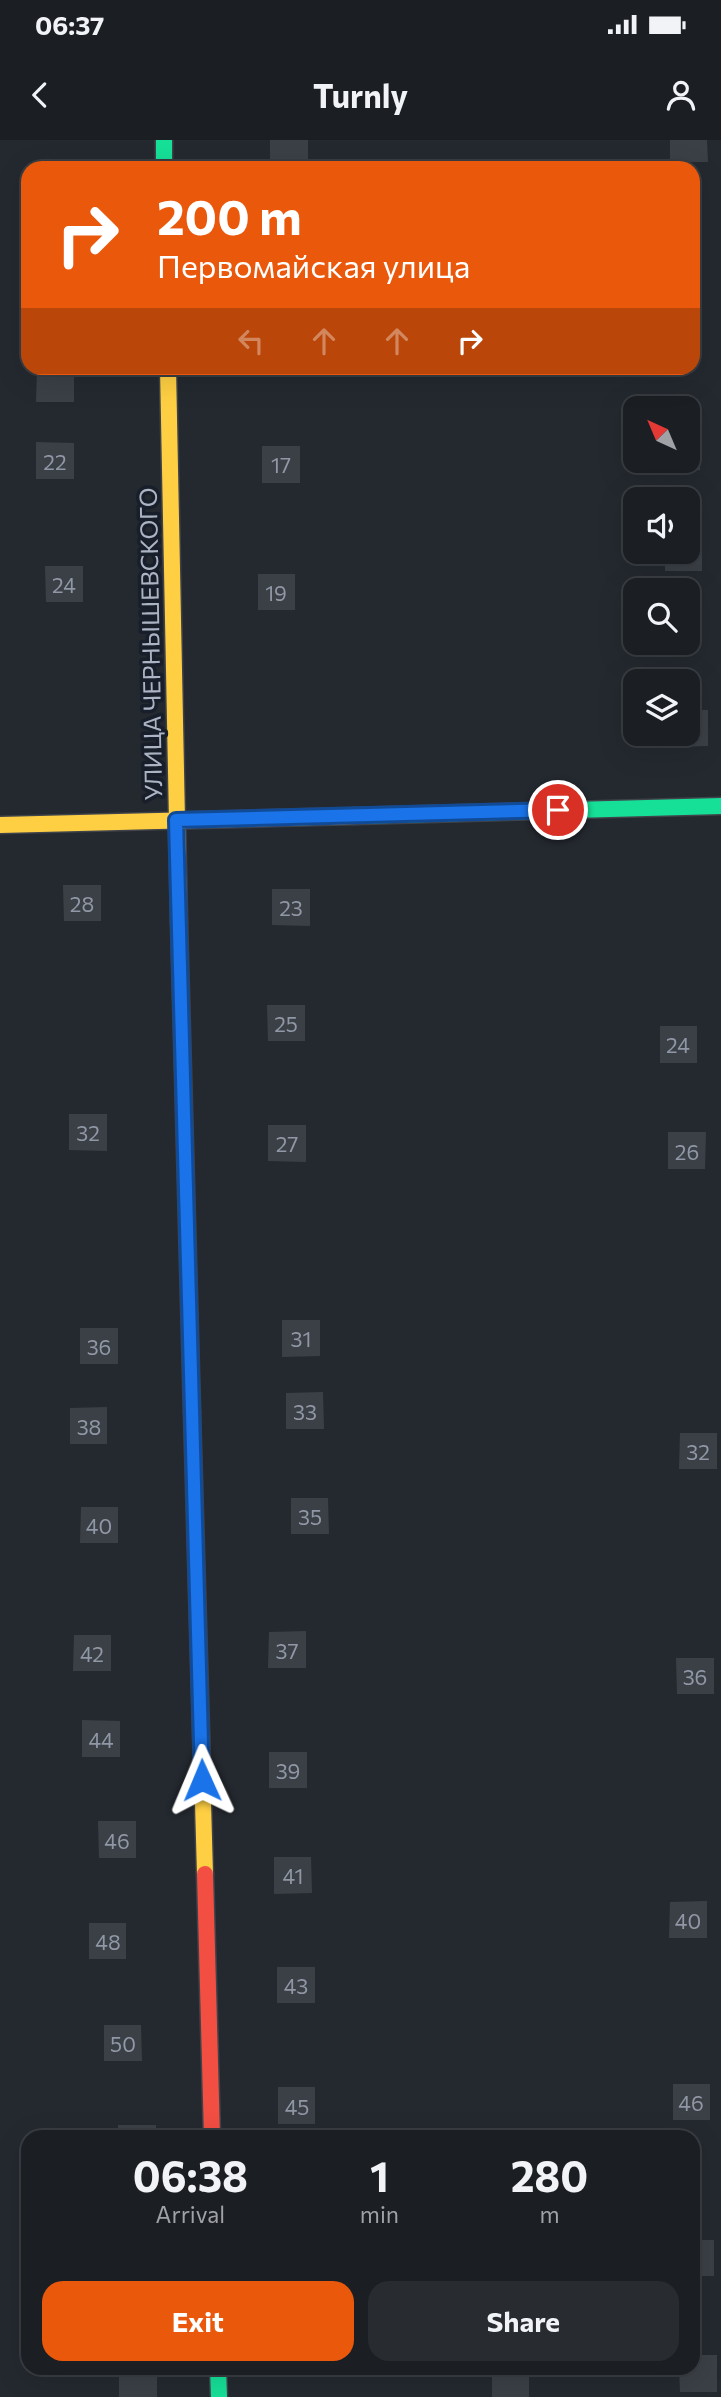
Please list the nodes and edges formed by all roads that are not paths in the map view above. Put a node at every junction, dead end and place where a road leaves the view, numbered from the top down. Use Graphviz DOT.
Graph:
graph roads {
  1 [pos="164,140"];
  2 [pos="164,161"];
  3 [pos="168,375"];
  4 [pos="721,806"];
  5 [pos="176,820"];
  6 [pos="0,825"];
  7 [pos="212,2130"];
  8 [pos="218,2375"];
  9 [pos="219,2397"];
  1 -- 2 [label="street"];
  3 -- 5 [label="street, УЛИЦА ЧЕРНЫШЕВСКОГО"];
  4 -- 5 [label="street"];
  5 -- 6 [label="street"];
  5 -- 7 [label="street, УЛИЦА ЧЕРНЫШЕВСКОГО"];
  8 -- 9 [label="street"];
}
